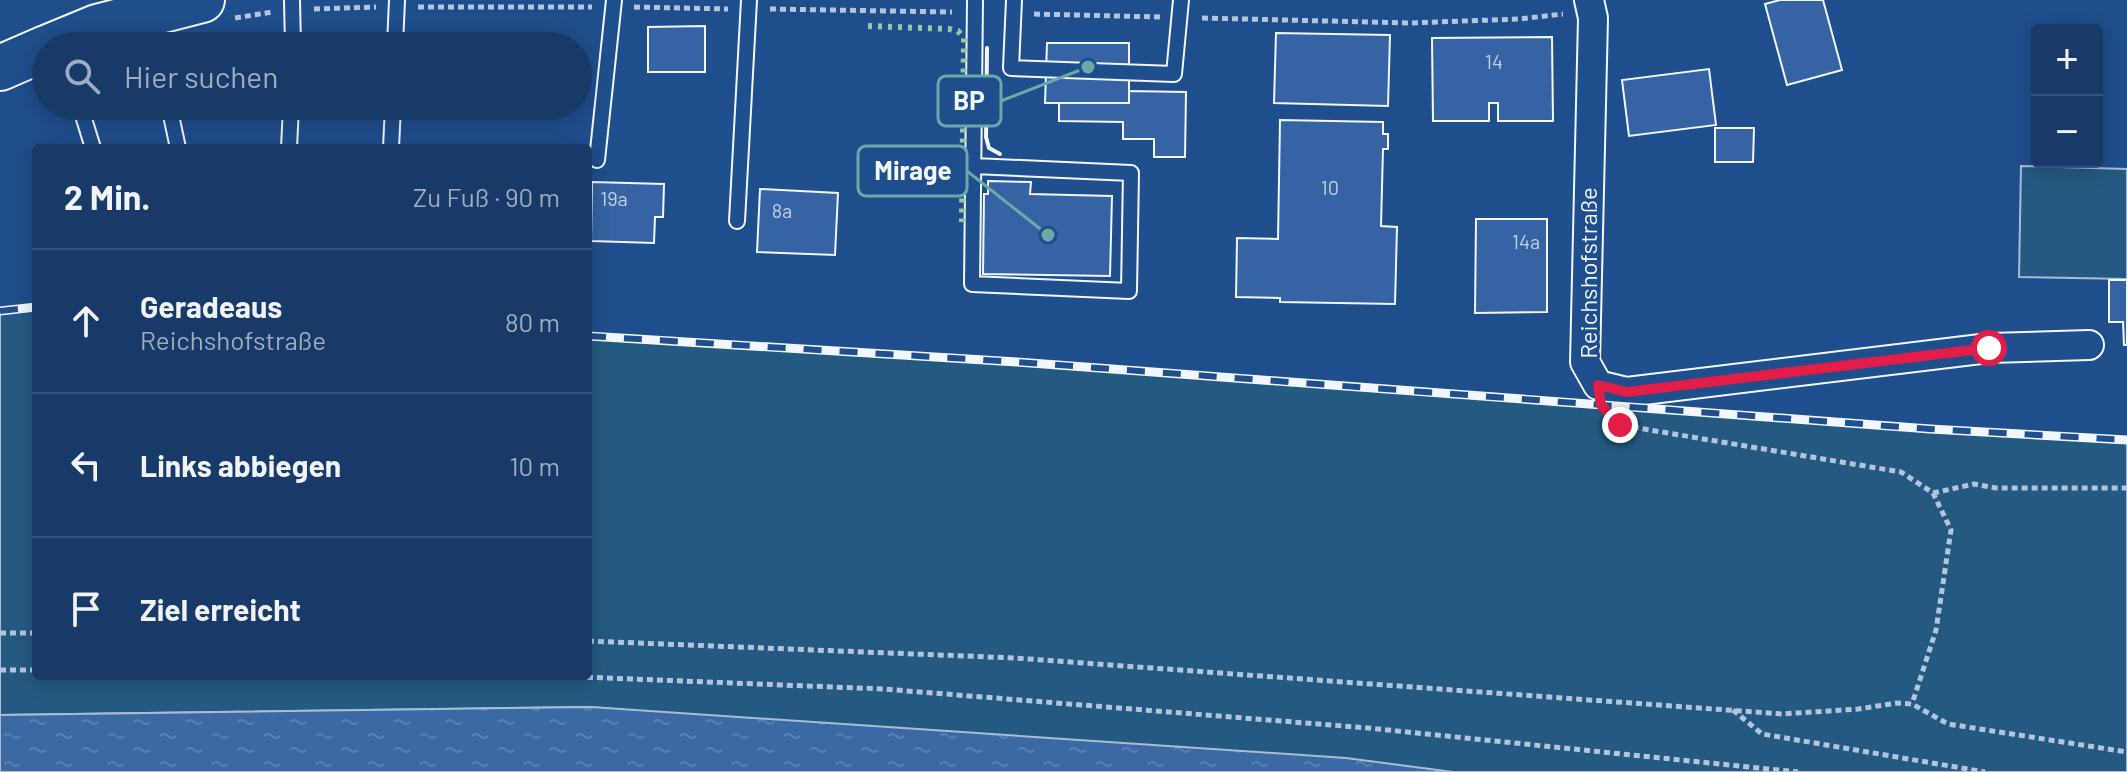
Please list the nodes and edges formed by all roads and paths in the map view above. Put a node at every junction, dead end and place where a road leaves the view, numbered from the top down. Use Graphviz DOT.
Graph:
graph roads {
  1 [pos="1181,0"];
  2 [pos="1589,0"];
  3 [pos="397,3"];
  4 [pos="614,3"];
  5 [pos="748,4"];
  6 [pos="292,5"];
  7 [pos="975,6"];
  8 [pos="1014,7"];
  9 [pos="216,9"];
  10 [pos="1557,15"];
  11 [pos="1180,17"];
  12 [pos="151,30"];
  13 [pos="86,32"];
  14 [pos="293,32"];
  15 [pos="396,32"];
  16 [pos="32,55"];
  17 [pos="0,68"];
  18 [pos="84,120"];
  19 [pos="172,120"];
  20 [pos="290,120"];
  21 [pos="392,120"];
  22 [pos="92,144"];
  23 [pos="177,144"];
  24 [pos="289,144"];
  25 [pos="391,144"];
  26 [pos="597,160"];
  27 [pos="974,166"];
  28 [pos="737,221"];
  29 [pos="2089,345"];
  30 [pos="1598,385"];
  31 [pos="2127,488"];
  32 [pos="1933,493"];
  33 [pos="0,633"];
  34 [pos="32,633"];
  35 [pos="592,641"];
  36 [pos="0,670"];
  37 [pos="32,670"];
  38 [pos="592,678"];
  39 [pos="1912,704"];
  40 [pos="1733,710"];
  41 [pos="2127,752"];
  42 [pos="1798,772"];
  43 [pos="1985,772"];
  1 -- 11 [label="lane"];
  2 -- 30 [label="street, Reichshofstraße"];
  3 -- 4 [label="path"];
  3 -- 6 [label="path"];
  3 -- 15 [label="lane"];
  4 -- 5 [label="path"];
  4 -- 26 [label="lane"];
  5 -- 7 [label="path"];
  5 -- 28 [label="lane"];
  6 -- 9 [label="path"];
  6 -- 14 [label="lane"];
  7 -- 27 [label="lane"];
  8 -- 11 [label="path"];
  8 -- 11 [label="lane"];
  9 -- 12 [label="main road"];
  10 -- 11 [label="path"];
  12 -- 13 [label="main road"];
  16 -- 17 [label="main road"];
  18 -- 22 [label="lane"];
  19 -- 23 [label="lane"];
  20 -- 24 [label="lane"];
  21 -- 25 [label="lane"];
  27 -- 27 [label="lane"];
  29 -- 30 [label="street, Reichshofstraße"];
  30 -- 32 [label="path"];
  31 -- 32 [label="path"];
  32 -- 39 [label="path"];
  33 -- 34 [label="path"];
  35 -- 40 [label="path"];
  36 -- 37 [label="path"];
  38 -- 42 [label="path"];
  39 -- 40 [label="path"];
  39 -- 41 [label="path"];
  40 -- 43 [label="path"];
}
